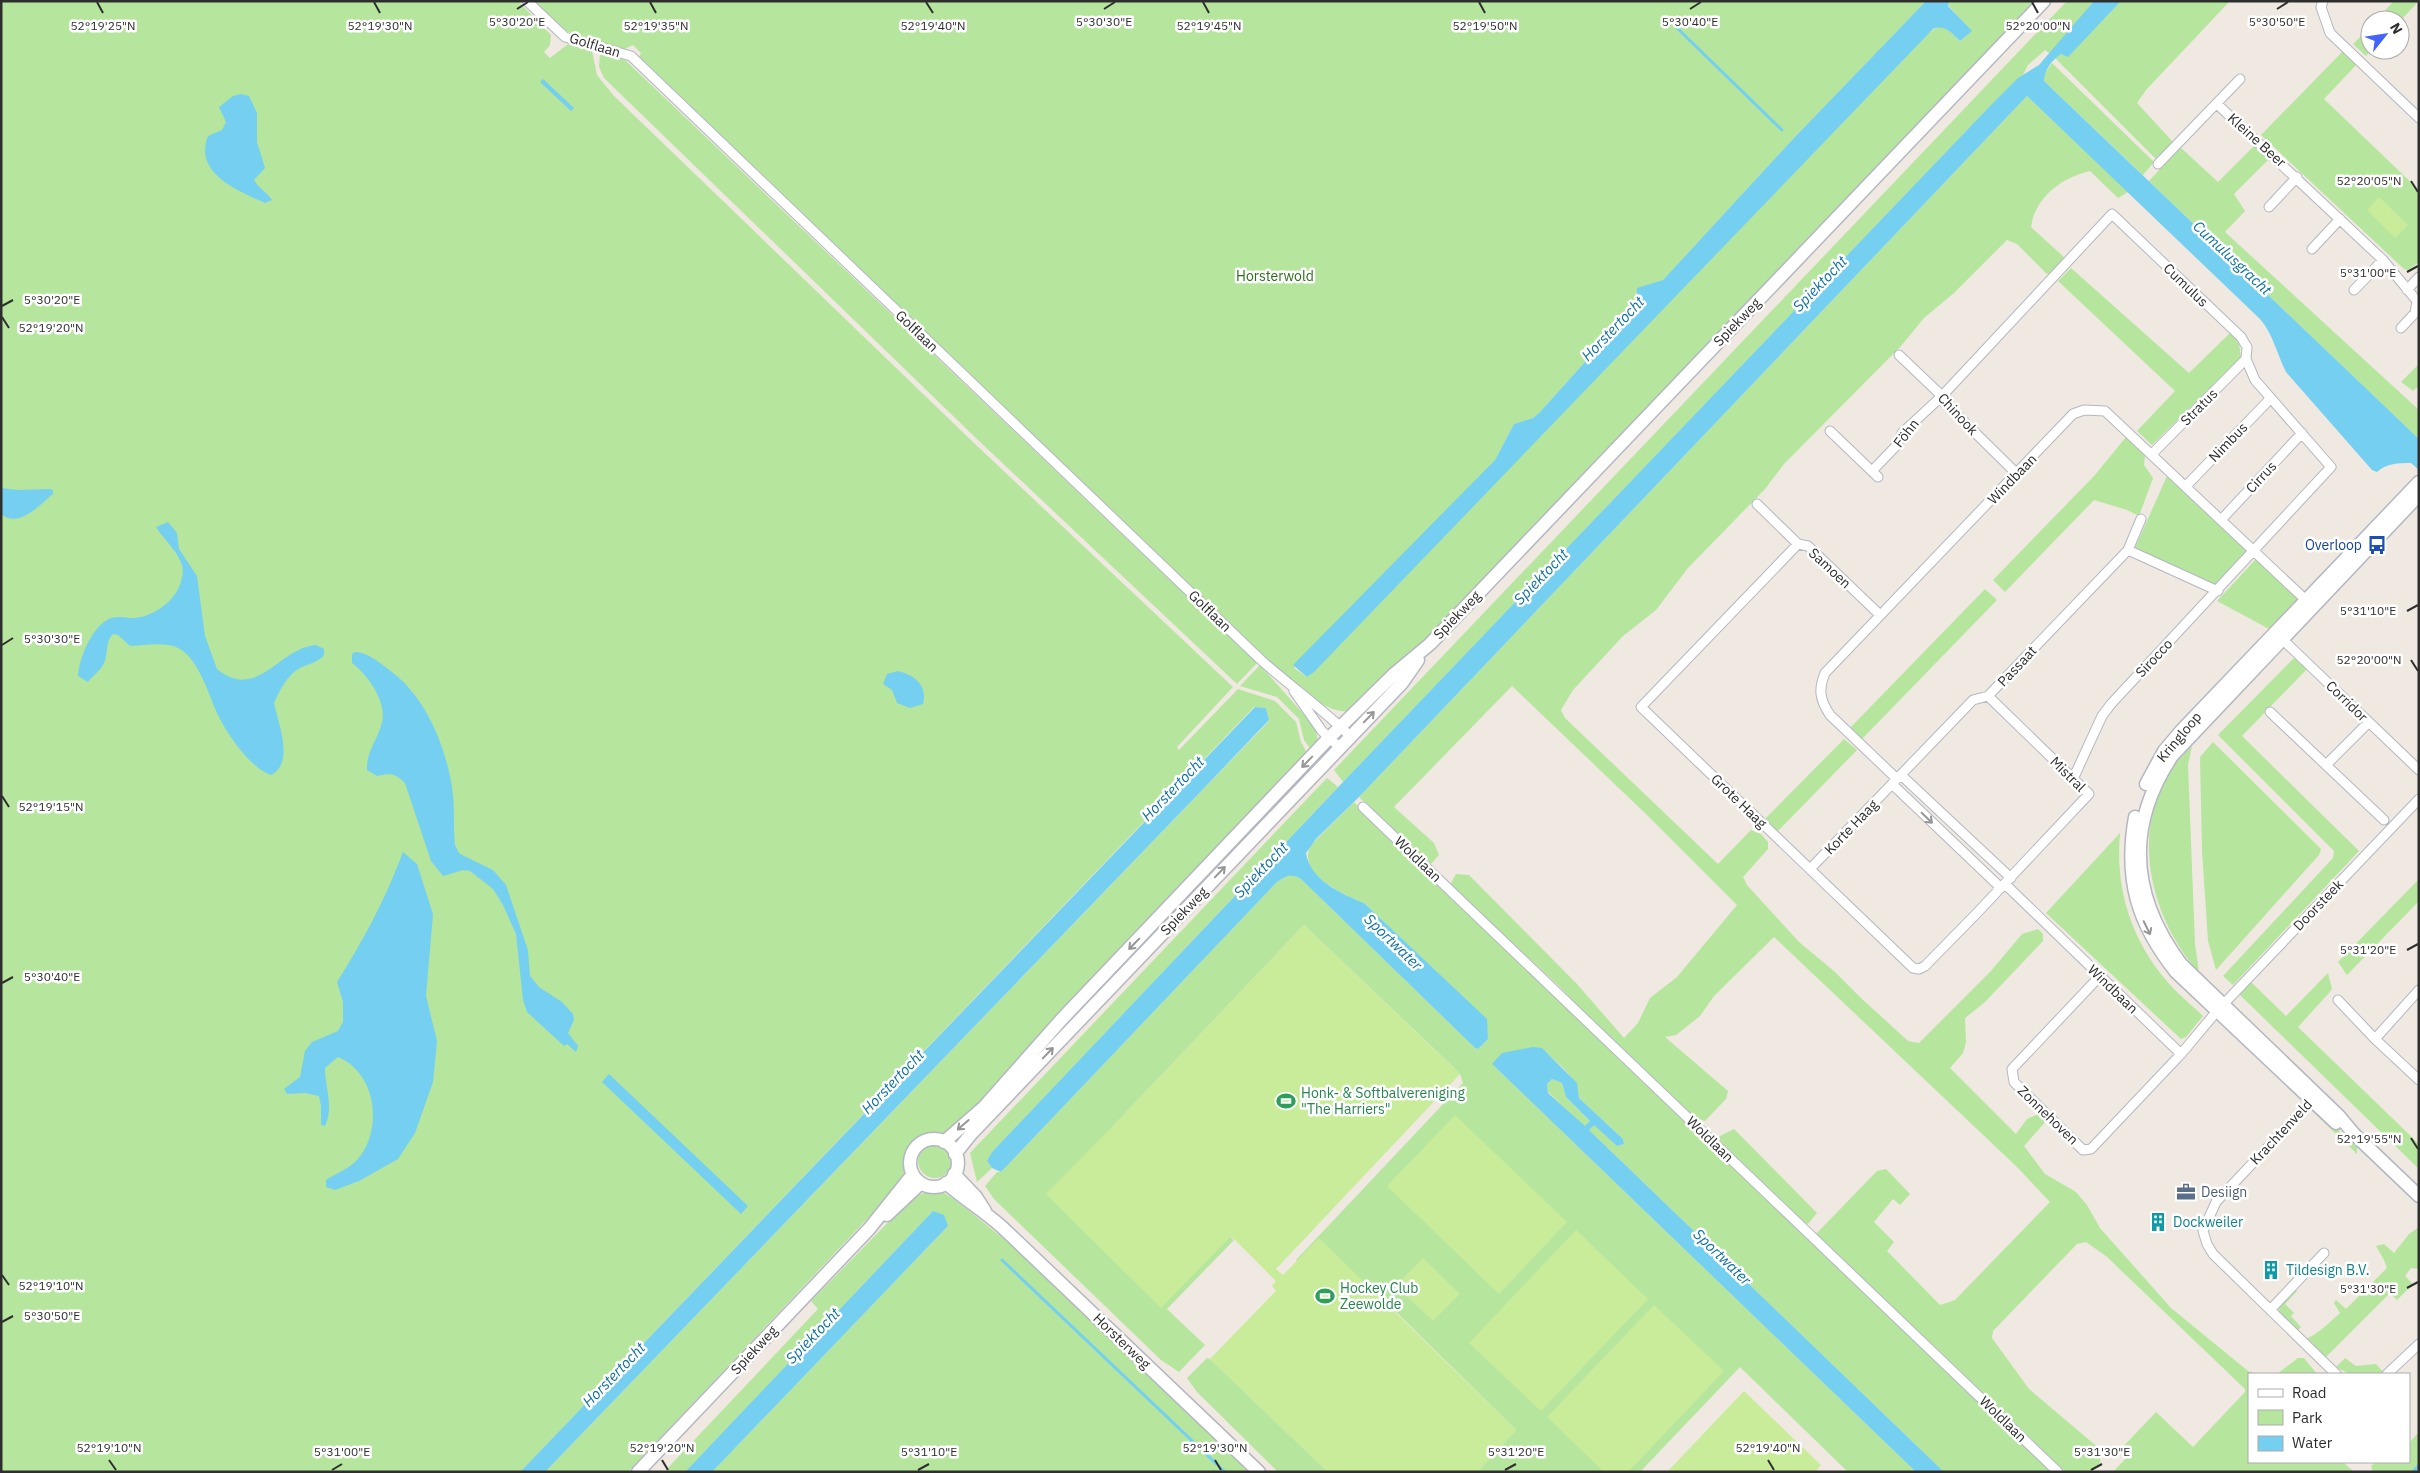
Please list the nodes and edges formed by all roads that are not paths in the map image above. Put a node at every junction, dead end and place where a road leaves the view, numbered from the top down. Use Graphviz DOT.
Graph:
graph roads {
  1 [pos="527,1"];
  2 [pos="2044,1"];
  3 [pos="2323,1"];
  4 [pos="2240,80"];
  5 [pos="2217,104"];
  6 [pos="2419,118"];
  7 [pos="2158,164"];
  8 [pos="2297,177"];
  9 [pos="2269,207"];
  10 [pos="2340,218"];
  11 [pos="2312,249"];
  12 [pos="2383,260"];
  13 [pos="2419,276"];
  14 [pos="2354,290"];
  15 [pos="2407,290"];
  16 [pos="2401,328"];
  17 [pos="1899,355"];
  18 [pos="2246,359"];
  19 [pos="1942,396"];
  20 [pos="2271,398"];
  21 [pos="1830,431"];
  22 [pos="2302,434"];
  23 [pos="2152,454"];
  24 [pos="2017,474"];
  25 [pos="2419,482"];
  26 [pos="2186,486"];
  27 [pos="2419,495"];
  28 [pos="1757,504"];
  29 [pos="2141,519"];
  30 [pos="2221,520"];
  31 [pos="1798,544"];
  32 [pos="2128,550"];
  33 [pos="2254,551"];
  34 [pos="2218,591"];
  35 [pos="2309,604"];
  36 [pos="1880,615"];
  37 [pos="2279,636"];
  38 [pos="1293,688"];
  39 [pos="1988,696"];
  40 [pos="2270,712"];
  41 [pos="2369,722"];
  42 [pos="1346,731"];
  43 [pos="1330,738"];
  44 [pos="1339,747"];
  45 [pos="2326,765"];
  46 [pos="2419,770"];
  47 [pos="1897,779"];
  48 [pos="2073,779"];
  49 [pos="2419,799"];
  50 [pos="1363,807"];
  51 [pos="2384,820"];
  52 [pos="1810,869"];
  53 [pos="2006,883"];
  54 [pos="2100,976"];
  55 [pos="2419,990"];
  56 [pos="2338,1000"];
  57 [pos="2220,1008"];
  58 [pos="2375,1039"];
  59 [pos="2181,1054"];
  60 [pos="2419,1080"];
  61 [pos="2314,1098"];
  62 [pos="944,1142"];
  63 [pos="955,1154"];
  64 [pos="917,1179"];
  65 [pos="950,1179"];
  66 [pos="2419,1196"];
  67 [pos="2324,1253"];
  68 [pos="2270,1310"];
  69 [pos="2419,1344"];
  70 [pos="2335,1373"];
  71 [pos="2388,1373"];
  72 [pos="638,1472"];
  73 [pos="1259,1472"];
  74 [pos="2058,1472"];
  1 -- 38 [label="street, Golflaan"];
  2 -- 42 [label="main road, Spiekweg"];
  3 -- 6 [label="street"];
  4 -- 5 [label="street, Kleine Beer"];
  5 -- 7 [label="street, Kleine Beer"];
  5 -- 8 [label="street, Kleine Beer"];
  8 -- 9 [label="street, Kleine Beer"];
  8 -- 10 [label="street, Kleine Beer"];
  10 -- 11 [label="street"];
  10 -- 12 [label="street, Kleine Beer"];
  12 -- 14 [label="street"];
  12 -- 15 [label="street, Kleine Beer"];
  13 -- 15 [label="street"];
  15 -- 16 [label="street, Kleine Beer"];
  17 -- 19 [label="street, Chinook"];
  18 -- 19 [label="street, Cumulus"];
  18 -- 20 [label="street, Cumulus"];
  18 -- 23 [label="street, Stratus"];
  19 -- 21 [label="street, Föhn"];
  19 -- 24 [label="street, Chinook"];
  20 -- 22 [label="street, Cumulus"];
  20 -- 26 [label="street, Nimbus"];
  22 -- 30 [label="street, Cirrus"];
  22 -- 33 [label="street, Cumulus"];
  23 -- 24 [label="street, Windbaan"];
  23 -- 26 [label="street, Windbaan"];
  24 -- 36 [label="street, Windbaan"];
  25 -- 35 [label="main road, Kringloop"];
  26 -- 30 [label="street, Windbaan"];
  27 -- 35 [label="main road, Kringloop"];
  28 -- 31 [label="street, Samoen"];
  29 -- 32 [label="street, Passaat"];
  30 -- 33 [label="street, Windbaan"];
  31 -- 36 [label="street, Samoen"];
  31 -- 52 [label="street, Grote Haag"];
  32 -- 34 [label="street"];
  32 -- 39 [label="street, Passaat"];
  33 -- 34 [label="street, Sirocco"];
  33 -- 35 [label="street, Windbaan"];
  34 -- 48 [label="street, Sirocco"];
  35 -- 37 [label="main road, Kringloop"];
  36 -- 47 [label="street, Windbaan"];
  37 -- 41 [label="street, Corridor"];
  37 -- 57 [label="main road, Kringloop"];
  38 -- 42 [label="street, Golflaan"];
  38 -- 43 [label="street, Golflaan"];
  39 -- 47 [label="street, Passaat"];
  39 -- 48 [label="street, Mistral"];
  40 -- 45 [label="street"];
  41 -- 45 [label="street"];
  41 -- 46 [label="street, Corridor"];
  42 -- 43 [label="main road, Spiekweg"];
  42 -- 44 [label="main road, Spiekweg"];
  43 -- 44 [label="street, Golflaan"];
  43 -- 62 [label="main road, Spiekweg, one-way"];
  63 -- 44 [label="main road, Spiekweg, one-way"];
  45 -- 51 [label="street"];
  47 -- 52 [label="street, Korte Haag"];
  47 -- 53 [label="street, Windbaan"];
  47 -- 53 [label="street, Windbaan, one-way"];
  48 -- 53 [label="street, Mistral"];
  49 -- 57 [label="street, Doorsteek"];
  50 -- 74 [label="street, Woldlaan"];
  52 -- 53 [label="street, Grote Haag"];
  53 -- 54 [label="street, Windbaan"];
  54 -- 59 [label="street, Windbaan"];
  54 -- 59 [label="street, Zonnehoven"];
  55 -- 58 [label="street"];
  56 -- 58 [label="street"];
  57 -- 59 [label="street"];
  57 -- 61 [label="main road, Kringloop"];
  58 -- 60 [label="street"];
  61 -- 66 [label="main road, Kringloop"];
  61 -- 68 [label="street, Krachtenveld"];
  62 -- 63 [label="main road"];
  62 -- 64 [label="main road"];
  63 -- 65 [label="main road"];
  64 -- 65 [label="main road"];
  64 -- 72 [label="main road, Spiekweg"];
  65 -- 73 [label="main road, Horsterweg"];
  67 -- 68 [label="street"];
  68 -- 70 [label="street, Krachtenveld"];
  69 -- 71 [label="street"];
}
